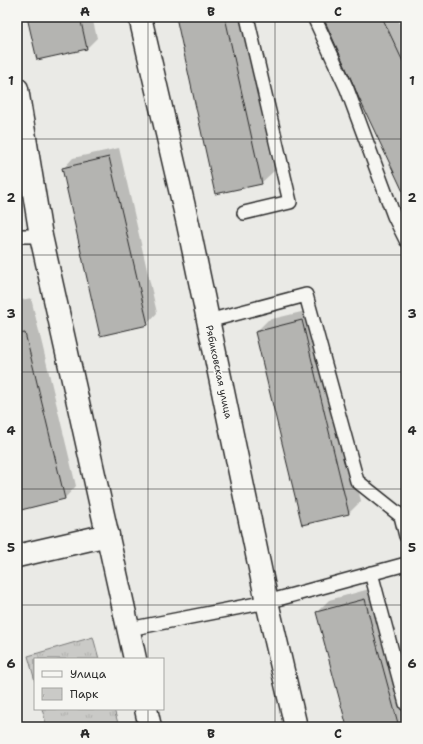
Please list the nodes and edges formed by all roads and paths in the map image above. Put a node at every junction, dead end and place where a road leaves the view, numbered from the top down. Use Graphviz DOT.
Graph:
graph roads {
  1 [pos="140,17"];
  2 [pos="247,17"];
  3 [pos="314,17"];
  4 [pos="17,89"];
  5 [pos="244,213"];
  6 [pos="17,236"];
  7 [pos="41,236"];
  8 [pos="406,240"];
  9 [pos="208,321"];
  10 [pos="108,535"];
  11 [pos="406,536"];
  12 [pos="17,556"];
  13 [pos="406,564"];
  14 [pos="371,573"];
  15 [pos="267,602"];
  16 [pos="129,630"];
  17 [pos="135,658"];
  18 [pos="406,704"];
  19 [pos="146,710"];
  20 [pos="150,727"];
  21 [pos="296,727"];
  1 -- 9 [label="street, Рябиковская улица"];
  2 -- 5 [label="lane"];
  3 -- 8 [label="lane"];
  4 -- 7 [label="street"];
  6 -- 7 [label="lane"];
  7 -- 10 [label="street"];
  9 -- 11 [label="lane"];
  9 -- 15 [label="street, Рябиковская улица"];
  10 -- 12 [label="street"];
  10 -- 16 [label="street"];
  13 -- 14 [label="lane"];
  14 -- 15 [label="lane"];
  14 -- 18 [label="lane"];
  15 -- 16 [label="lane"];
  15 -- 21 [label="street, Рябиковская улица"];
  16 -- 17 [label="street"];
  19 -- 20 [label="street"];
}
